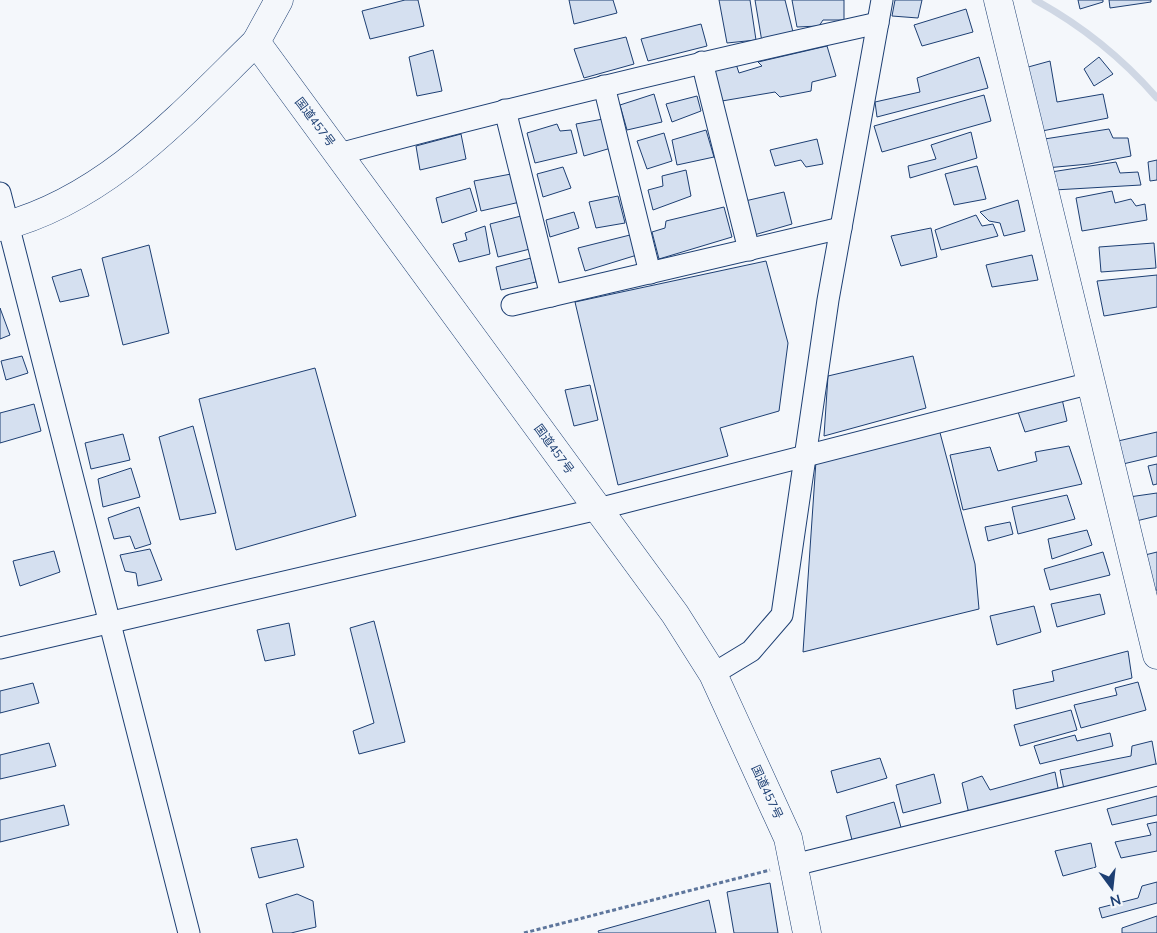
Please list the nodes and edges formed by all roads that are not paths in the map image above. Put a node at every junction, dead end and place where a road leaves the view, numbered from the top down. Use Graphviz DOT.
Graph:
graph roads {
  1 [pos="278,0"];
  2 [pos="998,0"];
  3 [pos="880,9"];
  4 [pos="256,42"];
  5 [pos="702,62"];
  6 [pos="604,86"];
  7 [pos="505,110"];
  8 [pos="339,154"];
  9 [pos="0,193"];
  10 [pos="4,225"];
  11 [pos="841,228"];
  12 [pos="749,250"];
  13 [pos="650,273"];
  14 [pos="551,296"];
  15 [pos="512,305"];
  16 [pos="1091,383"];
  17 [pos="805,456"];
  18 [pos="598,508"];
  19 [pos="110,621"];
  20 [pos="0,648"];
  21 [pos="1157,655"];
  22 [pos="713,674"];
  23 [pos="1157,775"];
  24 [pos="794,865"];
  25 [pos="189,933"];
  26 [pos="807,933"];
  1 -- 4 [label="main road"];
  2 -- 16 [label="main road"];
  3 -- 5 [label="street"];
  3 -- 11 [label="street"];
  4 -- 8 [label="main road, 国道457号"];
  4 -- 10 [label="main road"];
  5 -- 6 [label="street"];
  5 -- 12 [label="street"];
  6 -- 7 [label="street"];
  6 -- 13 [label="street"];
  7 -- 8 [label="street"];
  7 -- 14 [label="street"];
  8 -- 18 [label="main road, 国道457号"];
  9 -- 10 [label="street"];
  10 -- 19 [label="street"];
  11 -- 12 [label="street"];
  11 -- 17 [label="street"];
  12 -- 13 [label="street"];
  13 -- 14 [label="street"];
  14 -- 15 [label="street"];
  16 -- 17 [label="street"];
  16 -- 21 [label="main road"];
  17 -- 18 [label="street"];
  17 -- 22 [label="street"];
  18 -- 19 [label="street"];
  18 -- 22 [label="main road, 国道457号"];
  19 -- 20 [label="street"];
  19 -- 25 [label="street"];
  22 -- 24 [label="main road, 国道457号"];
  23 -- 24 [label="street"];
  24 -- 26 [label="main road, 国道457号"];
}
